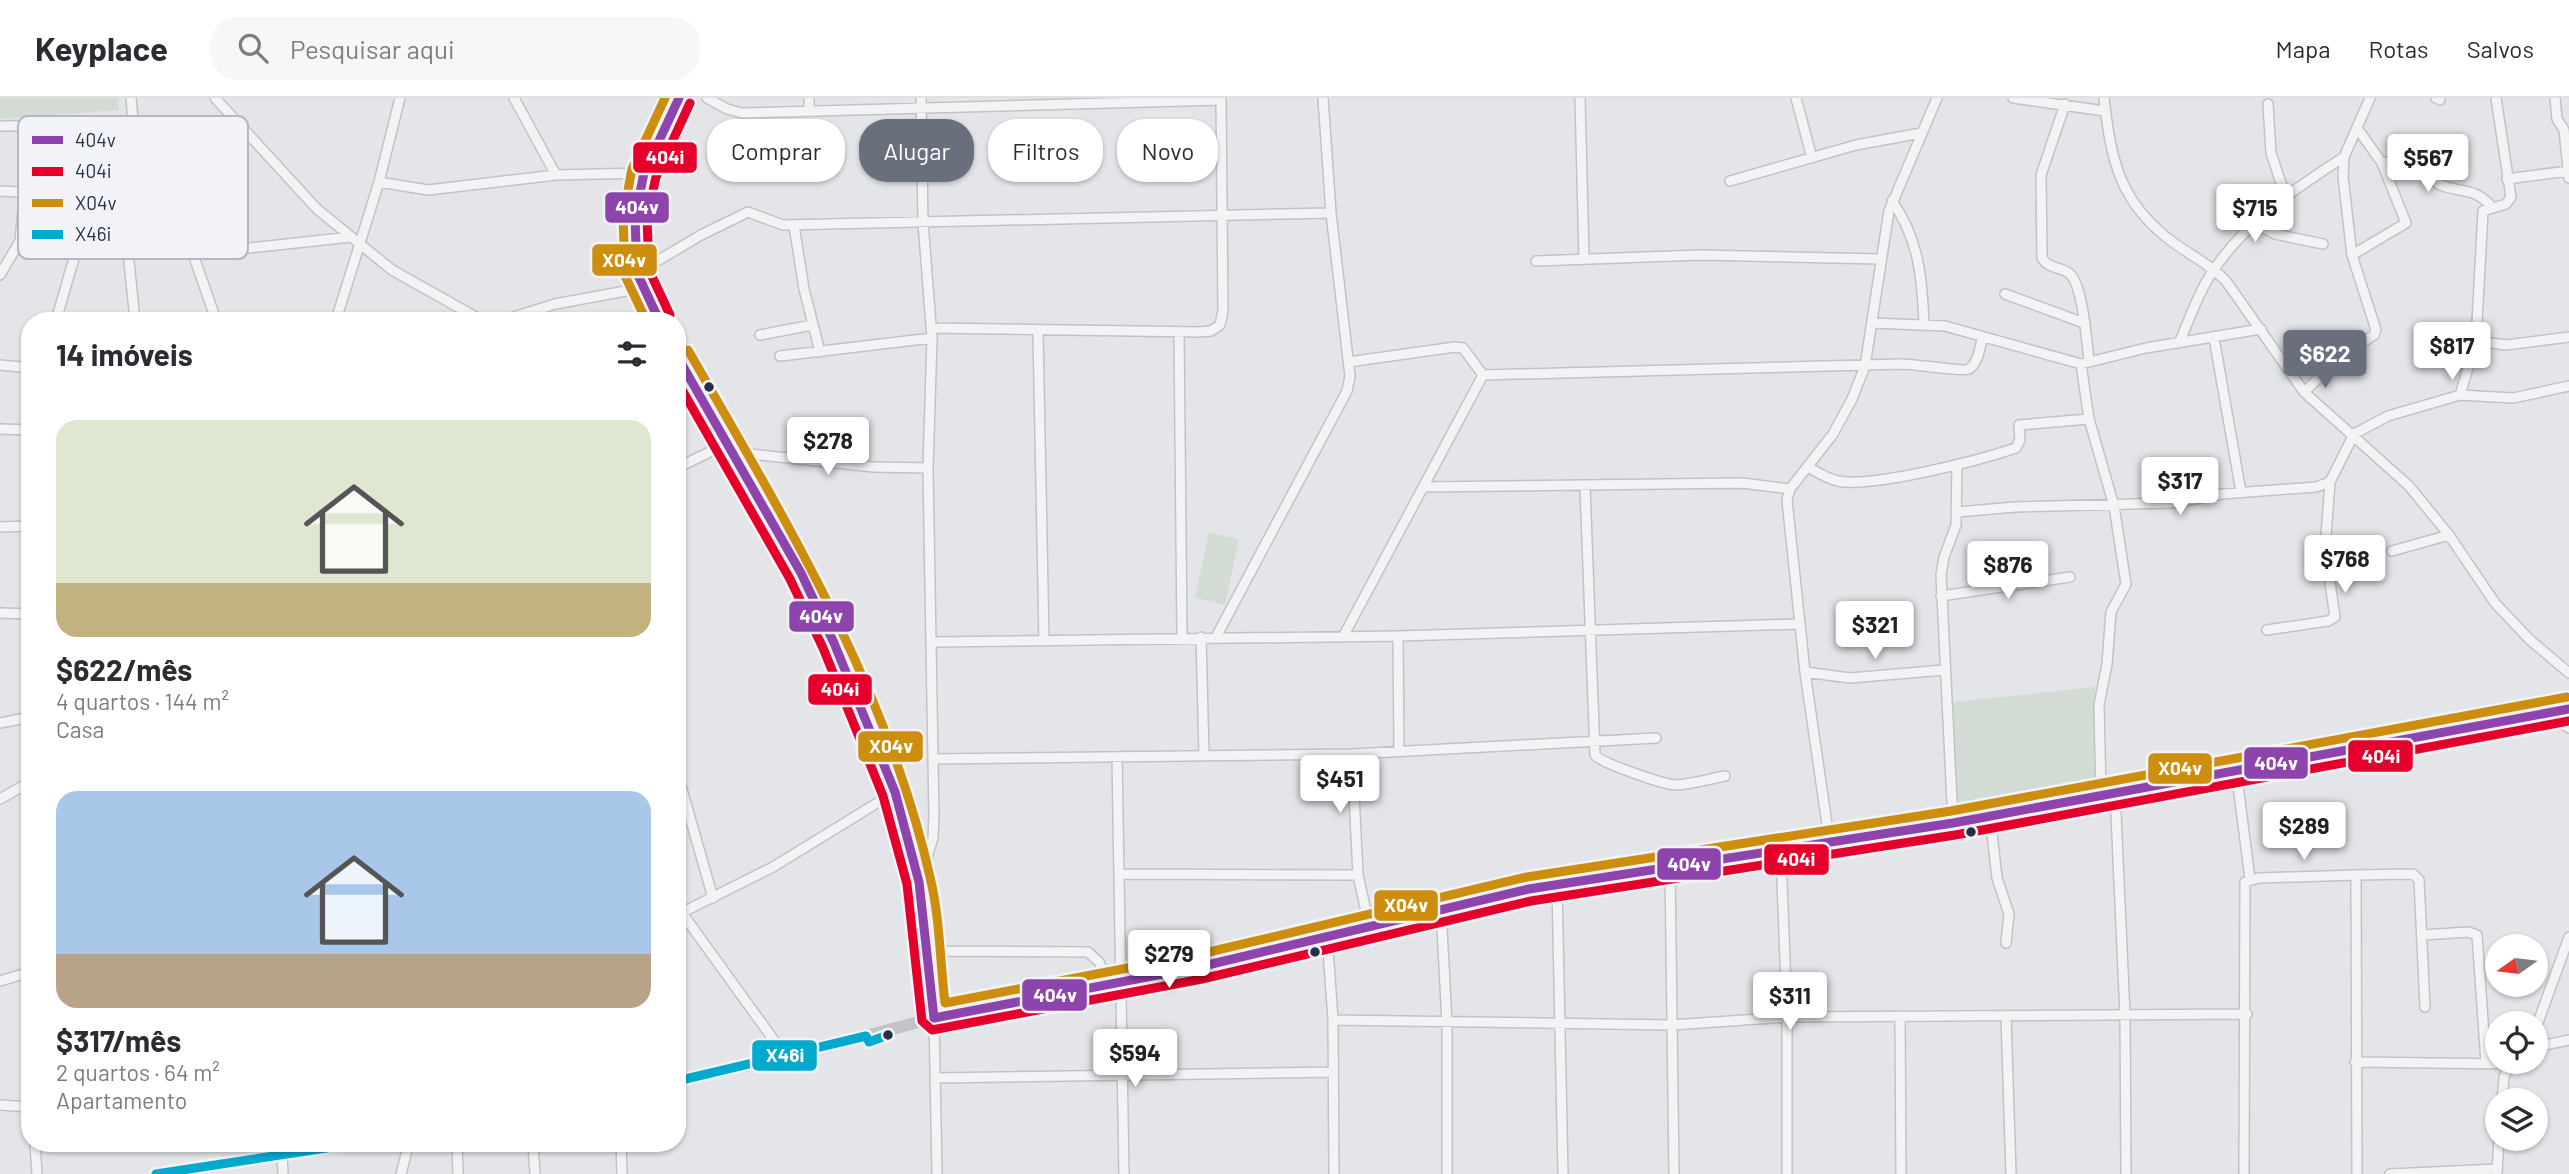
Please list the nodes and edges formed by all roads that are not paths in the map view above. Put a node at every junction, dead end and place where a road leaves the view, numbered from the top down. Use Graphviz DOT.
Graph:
graph roads {
  1 [pos="131,98"];
  2 [pos="215,98"];
  3 [pos="400,98"];
  4 [pos="514,98"];
  5 [pos="679,98"];
  6 [pos="707,98"];
  7 [pos="809,98"];
  8 [pos="1324,98"];
  9 [pos="1580,98"];
  10 [pos="1796,98"];
  11 [pos="1937,98"];
  12 [pos="2013,98"];
  13 [pos="2104,98"];
  14 [pos="2370,98"];
  15 [pos="2496,98"];
  16 [pos="2555,98"];
  17 [pos="1221,99"];
  18 [pos="1078,101"];
  19 [pos="921,102"];
  20 [pos="2065,104"];
  21 [pos="2268,104"];
  22 [pos="809,110"];
  23 [pos="2105,111"];
  24 [pos="132,116"];
  25 [pos="232,116"];
  26 [pos="0,126"];
  27 [pos="18,126"];
  28 [pos="2357,128"];
  29 [pos="1921,133"];
  30 [pos="248,134"];
  31 [pos="2344,157"];
  32 [pos="1811,158"];
  33 [pos="2382,163"];
  34 [pos="644,173"];
  35 [pos="2568,174"];
  36 [pos="556,175"];
  37 [pos="2507,179"];
  38 [pos="1730,181"];
  39 [pos="379,183"];
  40 [pos="0,191"];
  41 [pos="18,192"];
  42 [pos="2286,195"];
  43 [pos="1892,201"];
  44 [pos="2492,207"];
  45 [pos="1331,213"];
  46 [pos="1224,218"];
  47 [pos="923,222"];
  48 [pos="2254,223"];
  49 [pos="794,225"];
  50 [pos="355,240"];
  51 [pos="18,244"];
  52 [pos="2323,244"];
  53 [pos="248,249"];
  54 [pos="2352,255"];
  55 [pos="1584,257"];
  56 [pos="76,259"];
  57 [pos="129,259"];
  58 [pos="195,259"];
  59 [pos="1880,259"];
  60 [pos="1536,261"];
  61 [pos="2214,269"];
  62 [pos="637,273"];
  63 [pos="0,275"];
  64 [pos="642,288"];
  65 [pos="2005,294"];
  66 [pos="59,312"];
  67 [pos="134,312"];
  68 [pos="213,312"];
  69 [pos="338,312"];
  70 [pos="467,312"];
  71 [pos="530,312"];
  72 [pos="655,312"];
  73 [pos="1873,323"];
  74 [pos="1924,323"];
  75 [pos="2084,323"];
  76 [pos="812,325"];
  77 [pos="2261,329"];
  78 [pos="1179,331"];
  79 [pos="1038,332"];
  80 [pos="931,333"];
  81 [pos="760,335"];
  82 [pos="2569,337"];
  83 [pos="2214,338"];
  84 [pos="1983,339"];
  85 [pos="2476,341"];
  86 [pos="2179,343"];
  87 [pos="820,352"];
  88 [pos="780,356"];
  89 [pos="1349,362"];
  90 [pos="2085,363"];
  91 [pos="0,365"];
  92 [pos="1865,366"];
  93 [pos="21,367"];
  94 [pos="686,374"];
  95 [pos="1483,375"];
  96 [pos="2569,386"];
  97 [pos="695,391"];
  98 [pos="2304,392"];
  99 [pos="686,394"];
  100 [pos="2460,395"];
  101 [pos="2089,419"];
  102 [pos="0,429"];
  103 [pos="21,430"];
  104 [pos="2354,434"];
  105 [pos="728,448"];
  106 [pos="686,464"];
  107 [pos="1957,465"];
  108 [pos="1808,467"];
  109 [pos="928,468"];
  110 [pos="2330,482"];
  111 [pos="1585,486"];
  112 [pos="1425,487"];
  113 [pos="1790,489"];
  114 [pos="2241,492"];
  115 [pos="2114,506"];
  116 [pos="1957,512"];
  117 [pos="21,526"];
  118 [pos="0,527"];
  119 [pos="2449,535"];
  120 [pos="2392,551"];
  121 [pos="2070,577"];
  122 [pos="1941,596"];
  123 [pos="0,614"];
  124 [pos="21,614"];
  125 [pos="1799,624"];
  126 [pos="2267,630"];
  127 [pos="1591,631"];
  128 [pos="1344,635"];
  129 [pos="1398,636"];
  130 [pos="1182,637"];
  131 [pos="1201,637"];
  132 [pos="1216,637"];
  133 [pos="1044,641"];
  134 [pos="931,642"];
  135 [pos="1944,670"];
  136 [pos="1805,672"];
  137 [pos="2569,673"];
  138 [pos="2569,709"];
  139 [pos="2546,714"];
  140 [pos="21,719"];
  141 [pos="0,723"];
  142 [pos="2569,728"];
  143 [pos="1656,738"];
  144 [pos="1593,739"];
  145 [pos="1399,751"];
  146 [pos="1352,754"];
  147 [pos="1204,755"];
  148 [pos="1117,757"];
  149 [pos="933,759"];
  150 [pos="2236,770"];
  151 [pos="1725,776"];
  152 [pos="21,787"];
  153 [pos="895,792"];
  154 [pos="2115,792"];
  155 [pos="2101,794"];
  156 [pos="0,799"];
  157 [pos="686,811"];
  158 [pos="1990,816"];
  159 [pos="1953,823"];
  160 [pos="1830,845"];
  161 [pos="1781,852"];
  162 [pos="1670,867"];
  163 [pos="1119,874"];
  164 [pos="1358,875"];
  165 [pos="2356,875"];
  166 [pos="2250,879"];
  167 [pos="919,881"];
  168 [pos="1556,885"];
  169 [pos="713,898"];
  170 [pos="1441,909"];
  171 [pos="686,911"];
  172 [pos="686,922"];
  173 [pos="1370,925"];
  174 [pos="1327,935"];
  175 [pos="2423,935"];
  176 [pos="2569,937"];
  177 [pos="2006,943"];
  178 [pos="928,951"];
  179 [pos="21,975"];
  180 [pos="0,981"];
  181 [pos="1115,984"];
  182 [pos="2425,1007"];
  183 [pos="2542,1011"];
  184 [pos="2247,1014"];
  185 [pos="2125,1015"];
  186 [pos="1900,1016"];
  187 [pos="2006,1016"];
  188 [pos="1787,1017"];
  189 [pos="934,1018"];
  190 [pos="1333,1020"];
  191 [pos="1559,1021"];
  192 [pos="1447,1023"];
  193 [pos="1672,1025"];
  194 [pos="2569,1040"];
  195 [pos="2548,1045"];
  196 [pos="2485,1049"];
  197 [pos="786,1057"];
  198 [pos="2355,1062"];
  199 [pos="2485,1063"];
  200 [pos="1333,1072"];
  201 [pos="1123,1074"];
  202 [pos="686,1079"];
  203 [pos="936,1079"];
  204 [pos="0,1105"];
  205 [pos="21,1106"];
  206 [pos="2498,1151"];
  207 [pos="36,1152"];
  208 [pos="301,1152"];
  209 [pos="407,1152"];
  210 [pos="457,1152"];
  211 [pos="534,1152"];
  212 [pos="621,1152"];
  213 [pos="282,1155"];
  214 [pos="2497,1172"];
  215 [pos="37,1174"];
  216 [pos="156,1174"];
  217 [pos="283,1174"];
  218 [pos="401,1174"];
  219 [pos="458,1174"];
  220 [pos="535,1174"];
  221 [pos="622,1174"];
  222 [pos="937,1174"];
  223 [pos="1124,1174"];
  224 [pos="1334,1174"];
  225 [pos="1447,1174"];
  226 [pos="1563,1174"];
  227 [pos="1674,1174"];
  228 [pos="1787,1174"];
  229 [pos="1901,1174"];
  230 [pos="2011,1174"];
  231 [pos="2126,1174"];
  232 [pos="2244,1174"];
  233 [pos="2357,1174"];
  234 [pos="2390,1174"];
  1 -- 24 [label="street"];
  2 -- 25 [label="street"];
  3 -- 39 [label="street"];
  4 -- 36 [label="street"];
  5 -- 34 [label="street"];
  6 -- 22 [label="street"];
  7 -- 22 [label="street"];
  8 -- 45 [label="street"];
  9 -- 55 [label="street"];
  10 -- 32 [label="street"];
  11 -- 29 [label="street"];
  12 -- 20 [label="street"];
  13 -- 23 [label="street"];
  14 -- 28 [label="street"];
  15 -- 37 [label="street"];
  16 -- 35 [label="street"];
  17 -- 18 [label="street"];
  17 -- 46 [label="street"];
  18 -- 19 [label="street"];
  19 -- 22 [label="street"];
  19 -- 47 [label="street"];
  20 -- 23 [label="street"];
  20 -- 75 [label="street"];
  21 -- 42 [label="street"];
  23 -- 61 [label="street"];
  26 -- 27 [label="street"];
  28 -- 31 [label="street"];
  28 -- 33 [label="street"];
  29 -- 32 [label="street"];
  29 -- 43 [label="street"];
  30 -- 50 [label="street"];
  31 -- 42 [label="street"];
  31 -- 54 [label="street"];
  32 -- 38 [label="street"];
  33 -- 44 [label="street"];
  33 -- 54 [label="street"];
  34 -- 36 [label="street"];
  34 -- 62 [label="street"];
  35 -- 37 [label="street"];
  36 -- 39 [label="street"];
  37 -- 44 [label="street"];
  39 -- 50 [label="street"];
  40 -- 41 [label="street"];
  42 -- 48 [label="street"];
  43 -- 59 [label="street"];
  43 -- 74 [label="street"];
  44 -- 85 [label="street"];
  45 -- 46 [label="street"];
  45 -- 89 [label="street"];
  46 -- 47 [label="street"];
  46 -- 78 [label="street"];
  47 -- 49 [label="street"];
  47 -- 80 [label="street"];
  48 -- 52 [label="street"];
  48 -- 61 [label="street"];
  49 -- 62 [label="street"];
  49 -- 76 [label="street"];
  50 -- 53 [label="street"];
  50 -- 69 [label="street"];
  50 -- 70 [label="street"];
  51 -- 63 [label="street"];
  54 -- 98 [label="street"];
  55 -- 59 [label="street"];
  55 -- 60 [label="street"];
  56 -- 66 [label="street"];
  57 -- 67 [label="street"];
  58 -- 68 [label="street"];
  59 -- 73 [label="street"];
  61 -- 77 [label="street"];
  61 -- 86 [label="street"];
  62 -- 64 [label="street"];
  64 -- 71 [label="street"];
  64 -- 72 [label="street"];
  65 -- 75 [label="street"];
  73 -- 74 [label="street"];
  73 -- 92 [label="street"];
  74 -- 84 [label="street"];
  75 -- 90 [label="street"];
  76 -- 81 [label="street"];
  76 -- 87 [label="street"];
  77 -- 83 [label="street"];
  77 -- 98 [label="street"];
  78 -- 79 [label="street"];
  78 -- 130 [label="street"];
  79 -- 80 [label="street"];
  79 -- 133 [label="street"];
  80 -- 87 [label="street"];
  80 -- 109 [label="street"];
  82 -- 85 [label="street"];
  83 -- 86 [label="street"];
  83 -- 114 [label="street"];
  84 -- 90 [label="street"];
  84 -- 92 [label="street"];
  85 -- 100 [label="street"];
  86 -- 90 [label="street"];
  87 -- 88 [label="street"];
  89 -- 95 [label="street"];
  89 -- 132 [label="street"];
  90 -- 101 [label="street"];
  91 -- 93 [label="street"];
  92 -- 95 [label="street"];
  92 -- 108 [label="street"];
  94 -- 97 [label="street"];
  95 -- 112 [label="street"];
  96 -- 100 [label="street"];
  97 -- 99 [label="street"];
  97 -- 105 [label="street"];
  98 -- 104 [label="street"];
  100 -- 104 [label="street"];
  101 -- 107 [label="street"];
  101 -- 115 [label="street"];
  102 -- 103 [label="street"];
  104 -- 110 [label="street"];
  104 -- 119 [label="street"];
  105 -- 106 [label="street"];
  105 -- 109 [label="street"];
  105 -- 153 [label="street"];
  107 -- 108 [label="street"];
  107 -- 116 [label="street"];
  108 -- 113 [label="street"];
  109 -- 134 [label="street"];
  110 -- 114 [label="street"];
  110 -- 126 [label="street"];
  111 -- 112 [label="street"];
  111 -- 113 [label="street"];
  111 -- 127 [label="street"];
  112 -- 128 [label="street"];
  113 -- 125 [label="street"];
  114 -- 115 [label="street"];
  115 -- 116 [label="street"];
  115 -- 155 [label="street"];
  116 -- 122 [label="street"];
  117 -- 118 [label="street"];
  119 -- 120 [label="street"];
  119 -- 137 [label="street"];
  121 -- 122 [label="street"];
  122 -- 135 [label="street"];
  123 -- 124 [label="street"];
  125 -- 127 [label="street"];
  125 -- 136 [label="street"];
  127 -- 129 [label="street"];
  127 -- 144 [label="street"];
  128 -- 129 [label="street"];
  128 -- 132 [label="street"];
  129 -- 145 [label="street"];
  130 -- 131 [label="street"];
  130 -- 133 [label="street"];
  131 -- 132 [label="street"];
  131 -- 147 [label="street"];
  133 -- 134 [label="street"];
  134 -- 149 [label="street"];
  135 -- 136 [label="street"];
  135 -- 159 [label="street"];
  136 -- 160 [label="street"];
  138 -- 139 [label="main road"];
  139 -- 142 [label="street"];
  139 -- 150 [label="main road"];
  140 -- 141 [label="street"];
  143 -- 144 [label="street"];
  144 -- 145 [label="street"];
  144 -- 151 [label="street"];
  145 -- 146 [label="street"];
  146 -- 147 [label="street"];
  146 -- 164 [label="street"];
  147 -- 148 [label="street"];
  148 -- 149 [label="street"];
  148 -- 163 [label="street"];
  149 -- 167 [label="street"];
  150 -- 154 [label="main road"];
  150 -- 166 [label="street"];
  152 -- 156 [label="street"];
  153 -- 167 [label="street"];
  153 -- 169 [label="street"];
  154 -- 155 [label="main road"];
  154 -- 185 [label="street"];
  155 -- 158 [label="main road"];
  157 -- 169 [label="street"];
  158 -- 159 [label="main road"];
  158 -- 177 [label="street"];
  159 -- 160 [label="main road"];
  160 -- 161 [label="main road"];
  161 -- 162 [label="main road"];
  161 -- 188 [label="street"];
  162 -- 168 [label="main road"];
  162 -- 193 [label="street"];
  163 -- 164 [label="street"];
  163 -- 181 [label="street"];
  164 -- 173 [label="street"];
  165 -- 166 [label="street"];
  165 -- 175 [label="street"];
  165 -- 198 [label="street"];
  166 -- 184 [label="street"];
  167 -- 178 [label="street"];
  168 -- 170 [label="main road"];
  168 -- 191 [label="street"];
  169 -- 171 [label="street"];
  170 -- 173 [label="main road"];
  170 -- 192 [label="street"];
  172 -- 197 [label="street"];
  173 -- 174 [label="main road"];
  174 -- 181 [label="main road"];
  174 -- 190 [label="street"];
  175 -- 182 [label="street"];
  175 -- 196 [label="street"];
  176 -- 183 [label="street"];
  178 -- 181 [label="street"];
  178 -- 189 [label="street"];
  179 -- 180 [label="street"];
  181 -- 189 [label="main road"];
  181 -- 201 [label="street"];
  184 -- 185 [label="street"];
  184 -- 232 [label="street"];
  185 -- 187 [label="street"];
  185 -- 231 [label="street"];
  186 -- 187 [label="street"];
  186 -- 188 [label="street"];
  186 -- 229 [label="street"];
  187 -- 230 [label="street"];
  188 -- 193 [label="street"];
  188 -- 228 [label="street"];
  189 -- 197 [label="main road"];
  189 -- 203 [label="street"];
  190 -- 192 [label="street"];
  190 -- 200 [label="street"];
  191 -- 192 [label="street"];
  191 -- 193 [label="street"];
  191 -- 226 [label="street"];
  192 -- 225 [label="street"];
  193 -- 227 [label="street"];
  194 -- 195 [label="street"];
  197 -- 202 [label="main road"];
  198 -- 199 [label="street"];
  198 -- 233 [label="street"];
  200 -- 201 [label="street"];
  200 -- 224 [label="street"];
  201 -- 203 [label="street"];
  201 -- 223 [label="street"];
  203 -- 222 [label="street"];
  204 -- 205 [label="street"];
  206 -- 214 [label="street"];
  207 -- 215 [label="street"];
  208 -- 213 [label="main road"];
  209 -- 218 [label="street"];
  210 -- 219 [label="street"];
  211 -- 220 [label="street"];
  212 -- 221 [label="street"];
  213 -- 216 [label="main road"];
  213 -- 217 [label="street"];
  214 -- 234 [label="street"];
}
